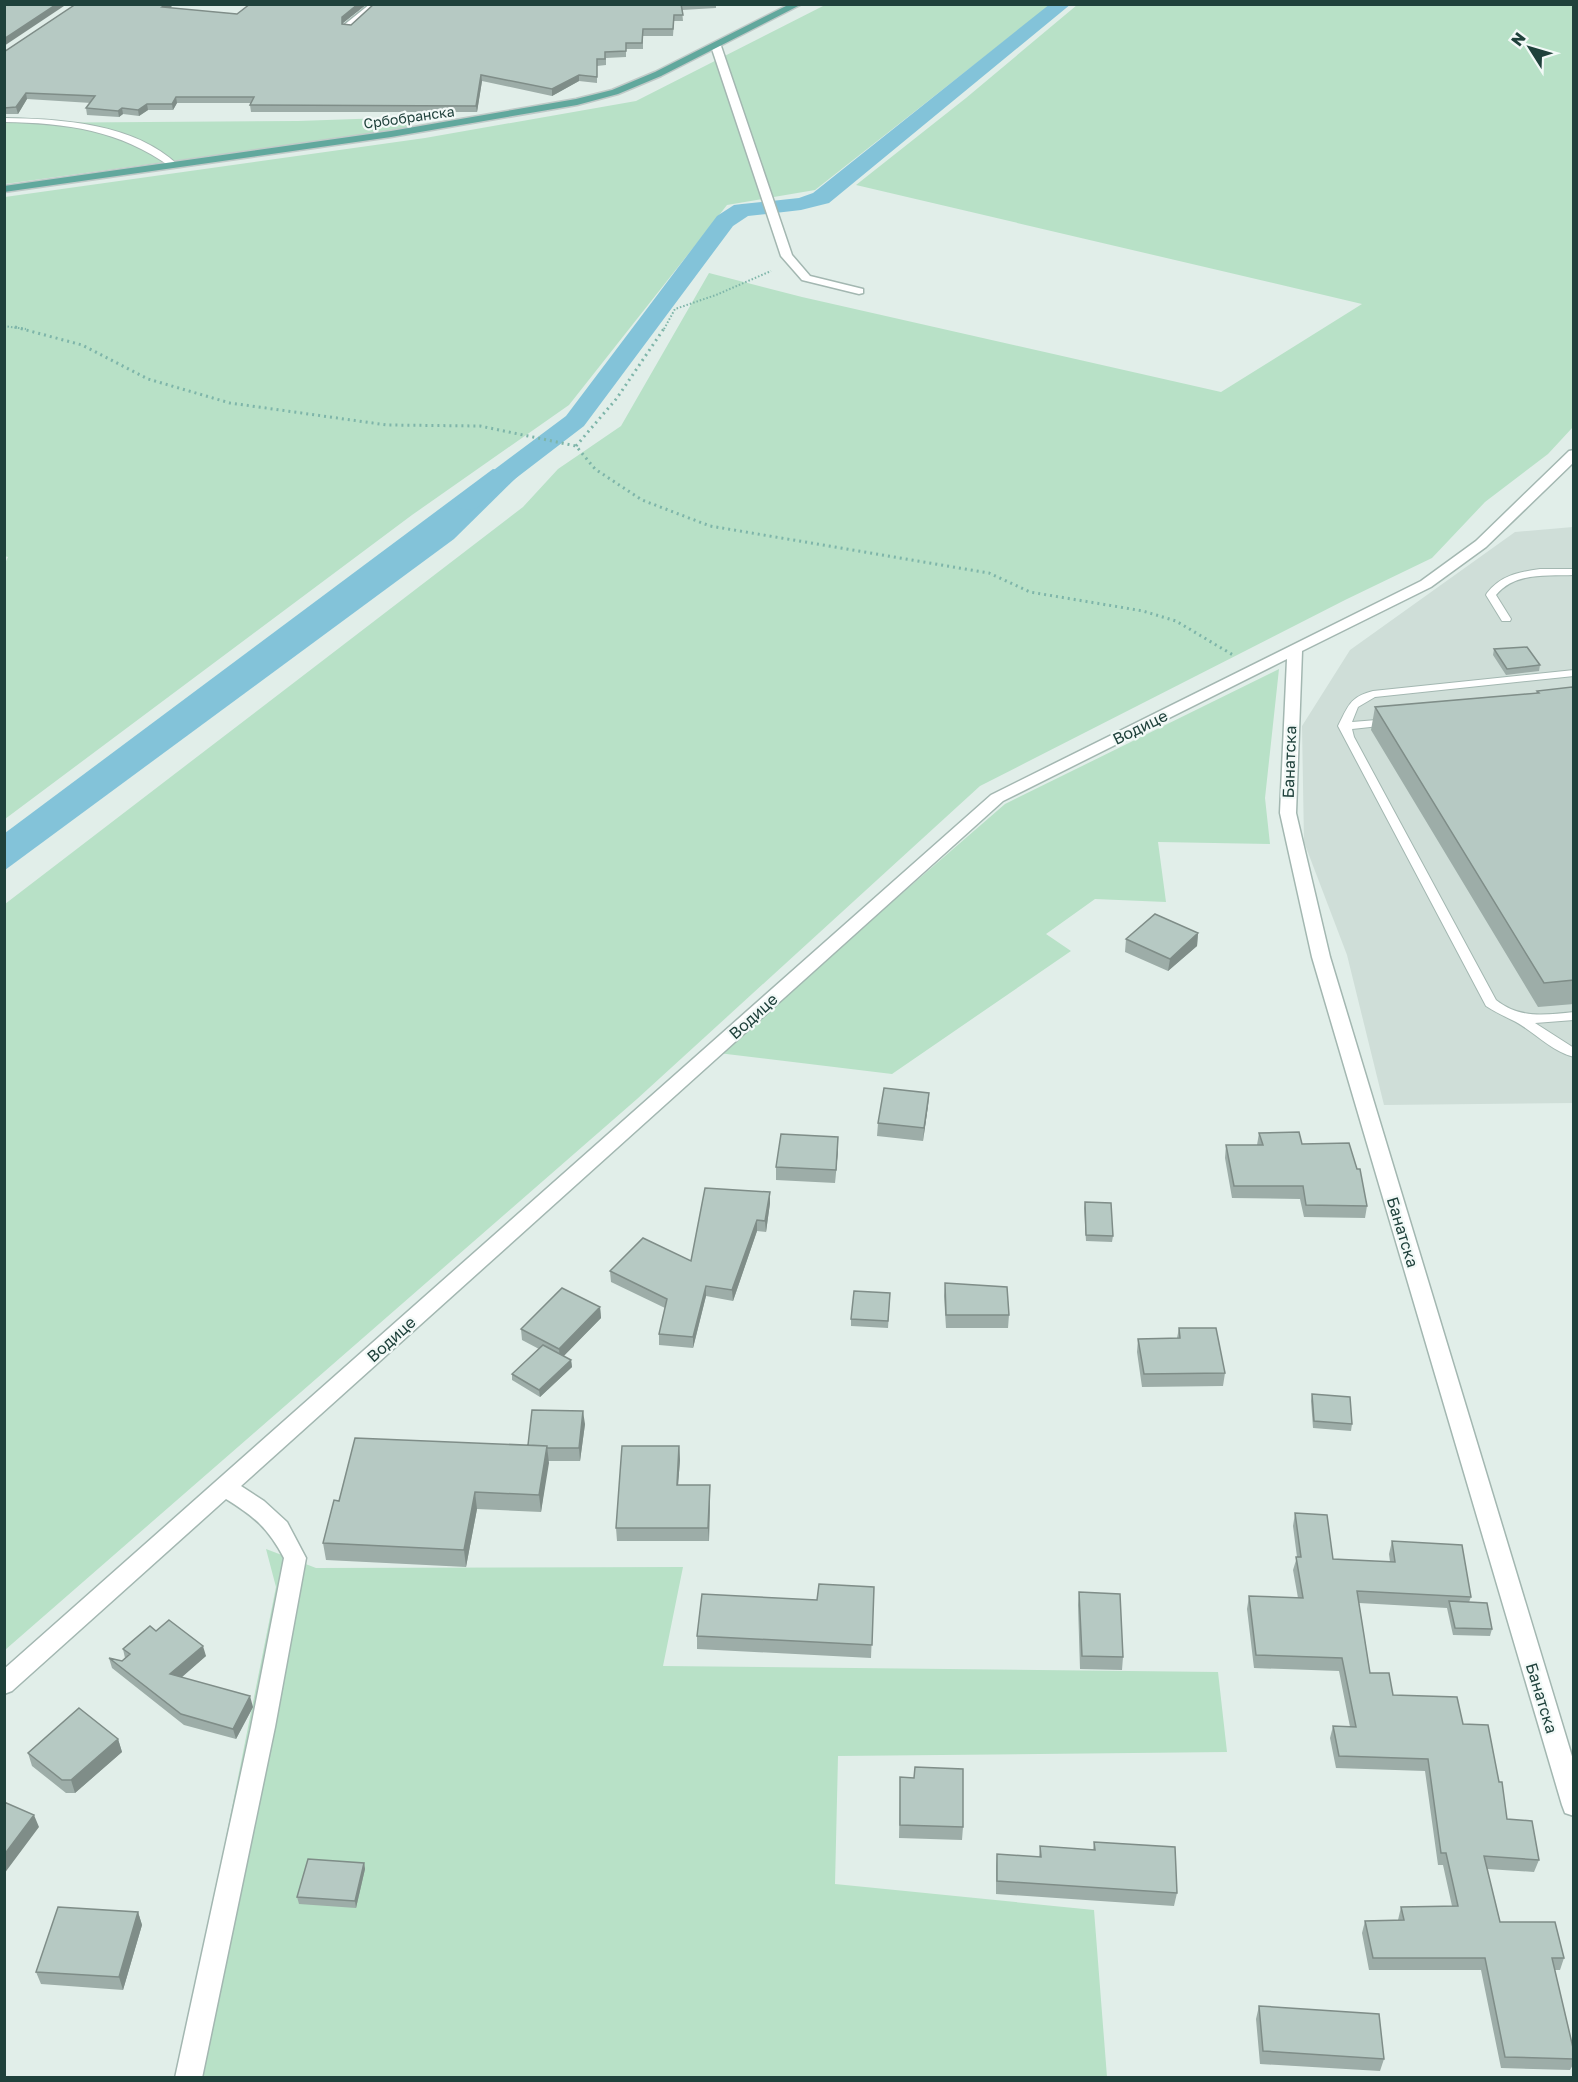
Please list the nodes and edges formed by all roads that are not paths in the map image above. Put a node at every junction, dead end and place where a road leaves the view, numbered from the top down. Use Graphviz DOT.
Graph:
graph roads {
  1 [pos="376,4"];
  2 [pos="798,4"];
  3 [pos="346,27"];
  4 [pos="716,46"];
  5 [pos="4,120"];
  6 [pos="174,165"];
  7 [pos="4,189"];
  8 [pos="859,291"];
  9 [pos="1574,453"];
  10 [pos="1574,572"];
  11 [pos="1506,619"];
  12 [pos="1295,650"];
  13 [pos="1574,673"];
  14 [pos="1402,721"];
  15 [pos="1344,726"];
  16 [pos="1574,1016"];
  17 [pos="1519,1018"];
  18 [pos="1574,1053"];
  19 [pos="225,1487"];
  20 [pos="4,1684"];
  21 [pos="1574,1805"];
  22 [pos="188,2078"];
  1 -- 3 [label="street"];
  2 -- 4 [label="main road, Србобранска"];
  4 -- 6 [label="main road, Србобранска"];
  4 -- 8 [label="street"];
  5 -- 6 [label="lane"];
  6 -- 7 [label="main road, Србобранска"];
  9 -- 12 [label="street, Водице"];
  10 -- 11 [label="lane"];
  12 -- 19 [label="street, Водице"];
  12 -- 21 [label="street, Банатска"];
  13 -- 15 [label="lane"];
  14 -- 15 [label="lane"];
  15 -- 17 [label="lane"];
  16 -- 17 [label="lane"];
  17 -- 18 [label="lane"];
  19 -- 20 [label="street, Водице"];
  19 -- 22 [label="street"];
}
